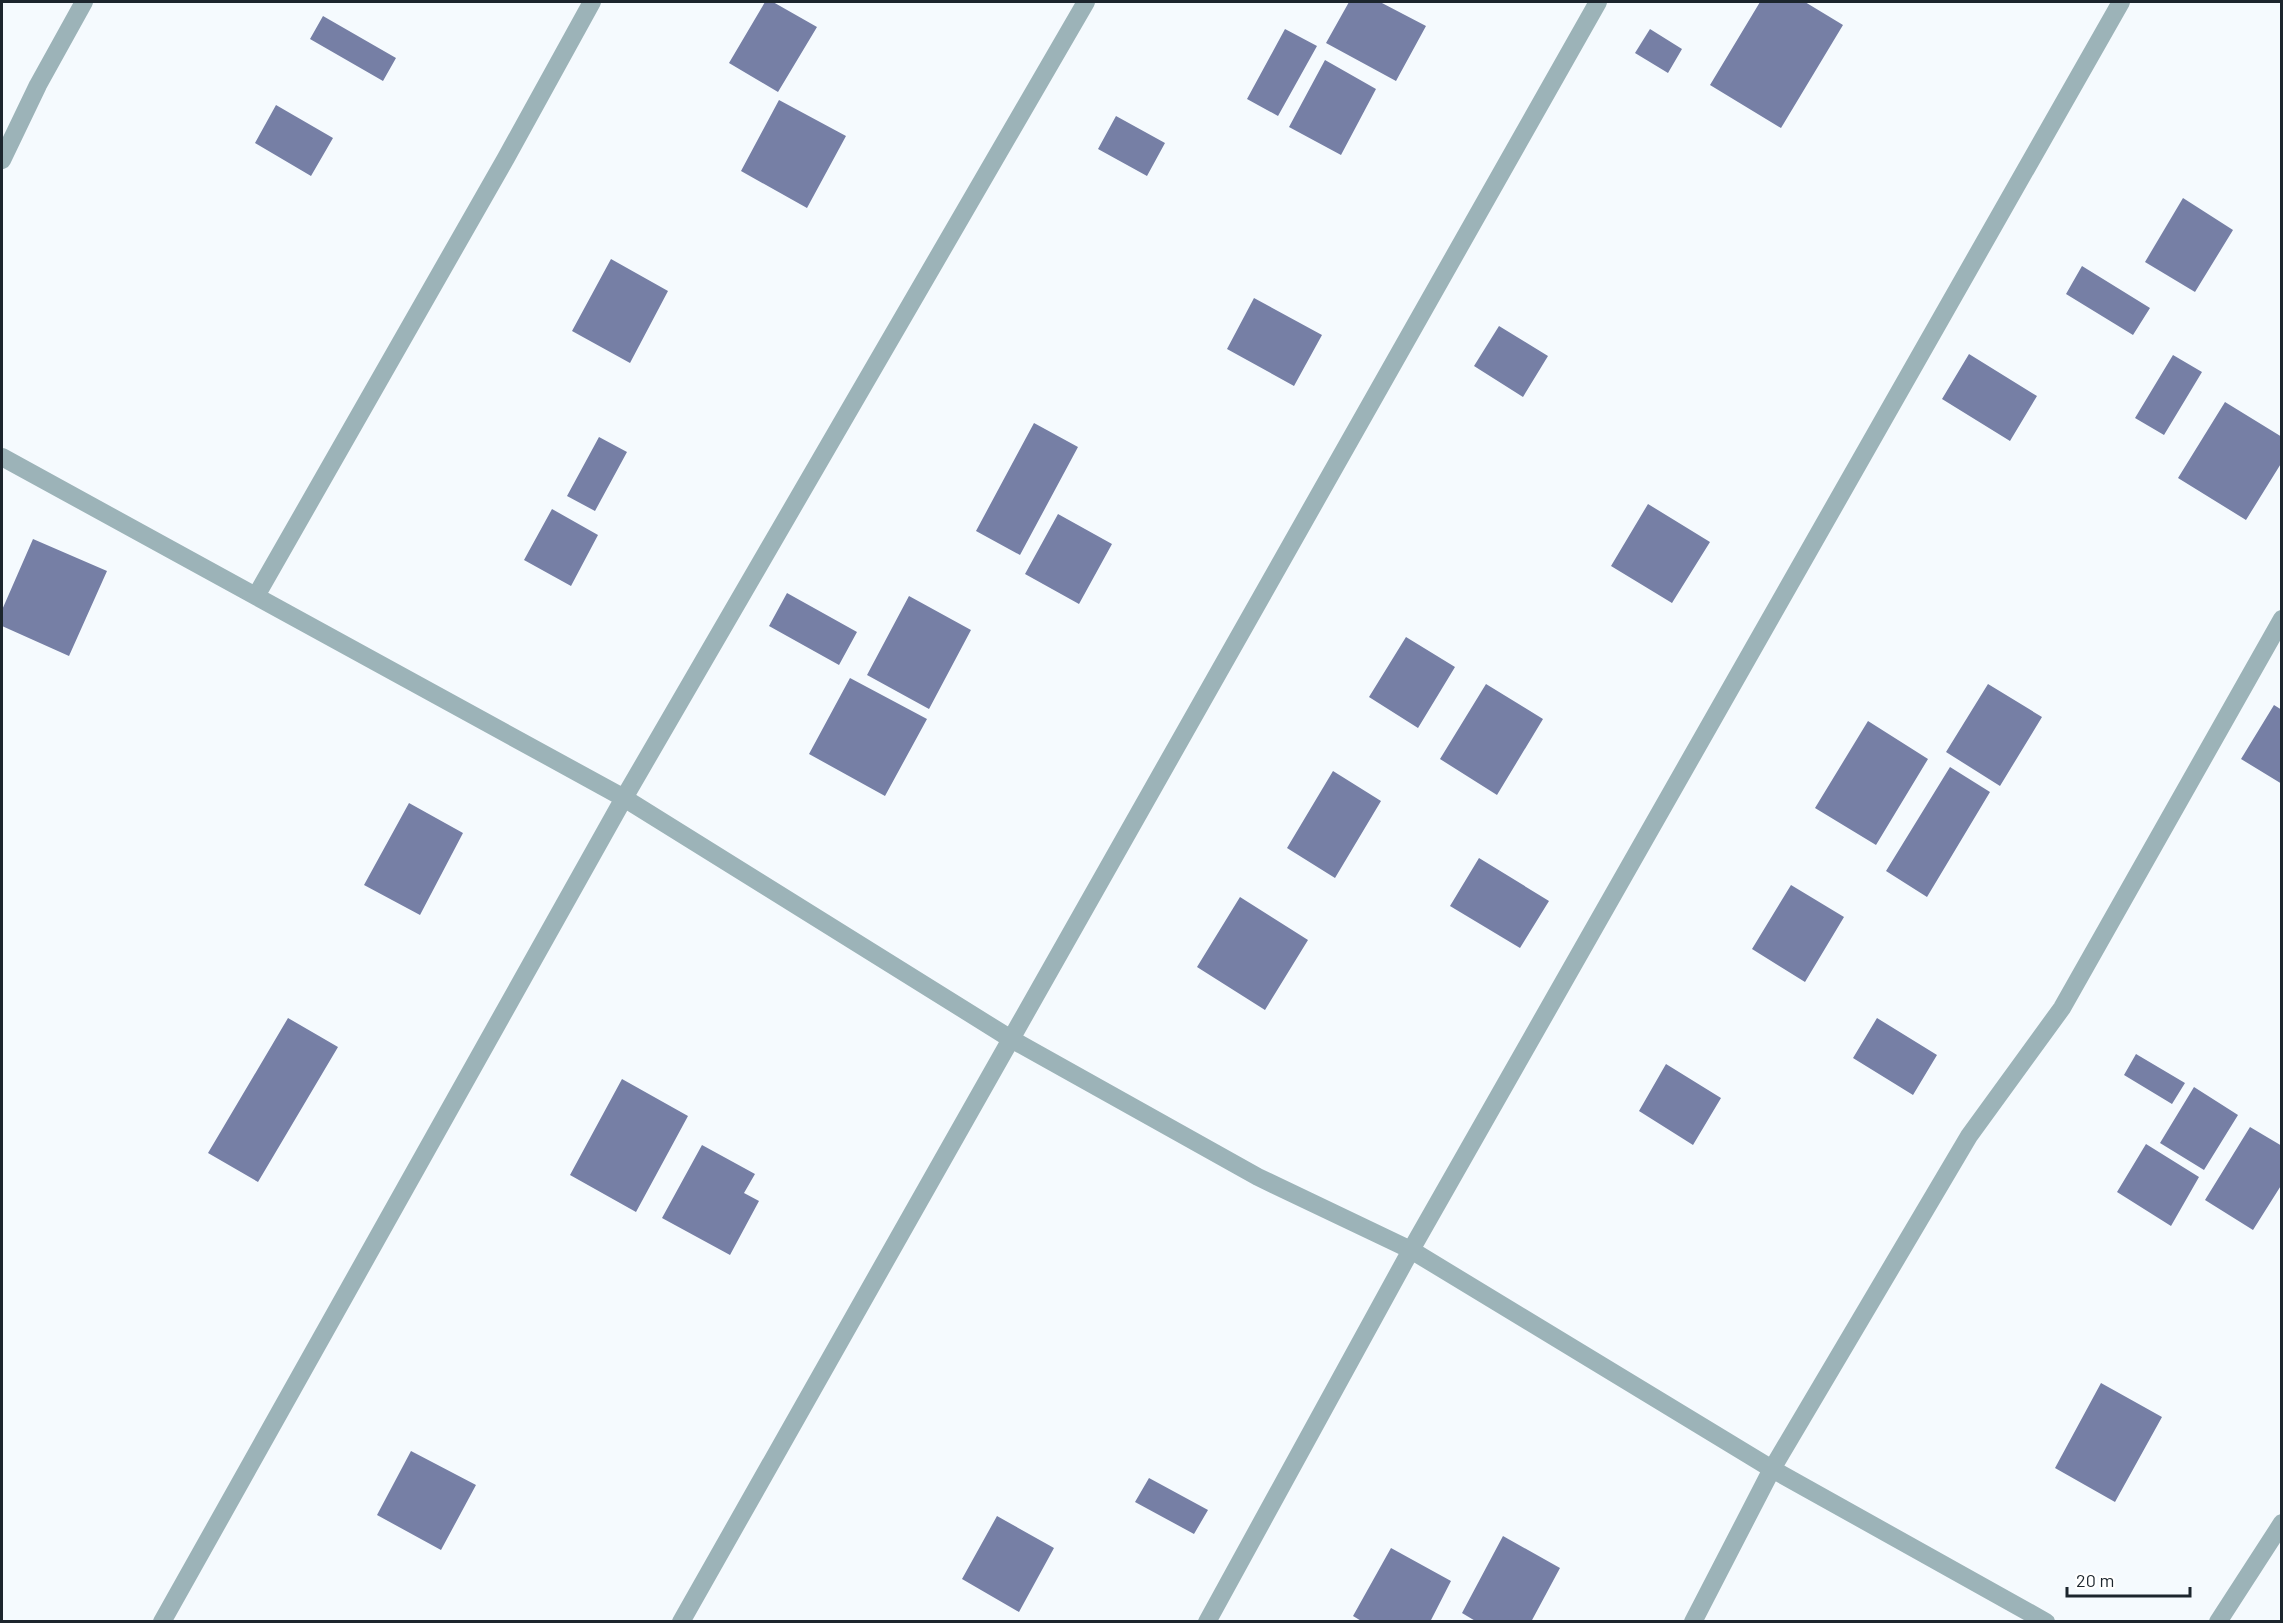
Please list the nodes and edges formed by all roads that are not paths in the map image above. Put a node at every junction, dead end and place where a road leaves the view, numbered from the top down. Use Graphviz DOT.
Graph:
graph roads {
  1 [pos="84,2"];
  2 [pos="592,2"];
  3 [pos="1086,2"];
  4 [pos="1598,2"];
  5 [pos="2121,2"];
  6 [pos="2,160"];
  7 [pos="2,457"];
  8 [pos="256,596"];
  9 [pos="2282,619"];
  10 [pos="624,798"];
  11 [pos="1011,1039"];
  12 [pos="1410,1250"];
  13 [pos="1772,1469"];
  14 [pos="2282,1523"];
  15 [pos="162,1622"];
  16 [pos="681,1622"];
  17 [pos="1207,1622"];
  18 [pos="1693,1622"];
  19 [pos="2046,1622"];
  20 [pos="2218,1622"];
  1 -- 6 [label="street"];
  2 -- 8 [label="street"];
  3 -- 10 [label="street"];
  4 -- 11 [label="street"];
  5 -- 12 [label="street"];
  7 -- 8 [label="street"];
  8 -- 10 [label="street"];
  9 -- 13 [label="street"];
  10 -- 11 [label="street"];
  10 -- 15 [label="street"];
  11 -- 12 [label="street"];
  11 -- 16 [label="street"];
  12 -- 13 [label="street"];
  12 -- 17 [label="street"];
  13 -- 18 [label="street"];
  13 -- 19 [label="street"];
  14 -- 20 [label="street"];
}
